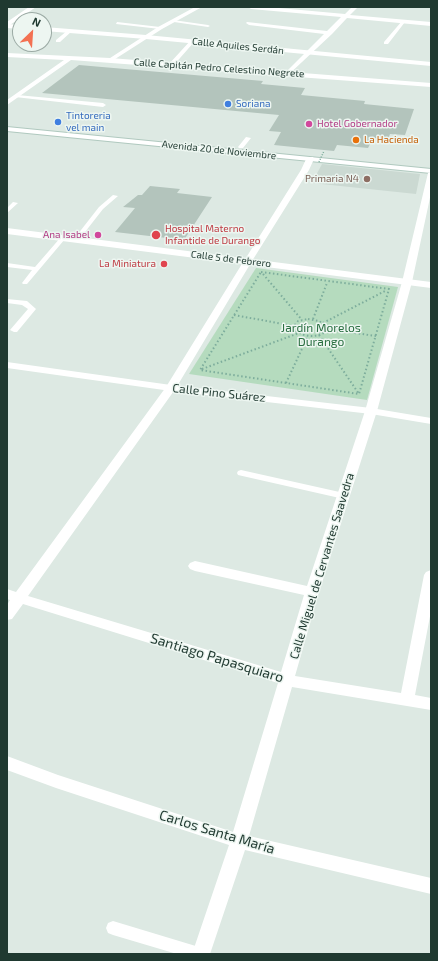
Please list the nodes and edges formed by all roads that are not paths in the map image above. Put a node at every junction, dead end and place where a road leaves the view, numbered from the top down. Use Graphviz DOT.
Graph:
graph roads {
  1 [pos="33,7"];
  2 [pos="199,7"];
  3 [pos="251,7"];
  4 [pos="356,7"];
  5 [pos="347,16"];
  6 [pos="174,21"];
  7 [pos="403,22"];
  8 [pos="249,23"];
  9 [pos="117,24"];
  10 [pos="431,24"];
  11 [pos="7,25"];
  12 [pos="208,26"];
  13 [pos="160,28"];
  14 [pos="52,30"];
  15 [pos="70,31"];
  16 [pos="330,33"];
  17 [pos="146,37"];
  18 [pos="193,41"];
  19 [pos="58,42"];
  20 [pos="386,44"];
  21 [pos="309,53"];
  22 [pos="7,55"];
  23 [pos="70,58"];
  24 [pos="110,60"];
  25 [pos="431,64"];
  26 [pos="171,65"];
  27 [pos="287,74"];
  28 [pos="431,85"];
  29 [pos="17,96"];
  30 [pos="7,103"];
  31 [pos="103,105"];
  32 [pos="7,124"];
  33 [pos="7,129"];
  34 [pos="248,138"];
  35 [pos="241,147"];
  36 [pos="310,159"];
  37 [pos="431,166"];
  38 [pos="431,171"];
  39 [pos="431,175"];
  40 [pos="115,196"];
  41 [pos="15,203"];
  42 [pos="7,211"];
  43 [pos="7,231"];
  44 [pos="63,238"];
  45 [pos="76,240"];
  46 [pos="248,261"];
  47 [pos="7,265"];
  48 [pos="37,269"];
  49 [pos="407,282"];
  50 [pos="25,283"];
  51 [pos="431,285"];
  52 [pos="7,301"];
  53 [pos="14,330"];
  54 [pos="7,365"];
  55 [pos="171,388"];
  56 [pos="371,411"];
  57 [pos="431,421"];
  58 [pos="241,472"];
  59 [pos="344,496"];
  60 [pos="195,566"];
  61 [pos="431,575"];
  62 [pos="312,592"];
  63 [pos="13,596"];
  64 [pos="7,615"];
  65 [pos="287,680"];
  66 [pos="407,700"];
  67 [pos="431,704"];
  68 [pos="7,763"];
  69 [pos="239,841"];
  70 [pos="431,886"];
  71 [pos="113,928"];
  72 [pos="200,954"];
  1 -- 11 [label="street"];
  2 -- 6 [label="street"];
  3 -- 5 [label="street"];
  4 -- 5 [label="street"];
  5 -- 7 [label="street"];
  5 -- 16 [label="street"];
  6 -- 12 [label="lane"];
  6 -- 13 [label="street"];
  7 -- 10 [label="street"];
  7 -- 20 [label="lane"];
  8 -- 16 [label="street"];
  9 -- 13 [label="lane"];
  13 -- 17 [label="street"];
  14 -- 15 [label="street, Calle Aquiles Serdán"];
  15 -- 17 [label="street, Calle Aquiles Serdán"];
  15 -- 19 [label="lane"];
  16 -- 21 [label="street"];
  17 -- 18 [label="street, Calle Aquiles Serdán"];
  17 -- 24 [label="street"];
  18 -- 21 [label="street, Calle Aquiles Serdán"];
  18 -- 26 [label="lane"];
  21 -- 25 [label="street, Calle Aquiles Serdán"];
  21 -- 27 [label="street"];
  22 -- 23 [label="street, Calle Capitán Pedro Celestino Negrete"];
  23 -- 24 [label="street, Calle Capitán Pedro Celestino Negrete"];
  23 -- 29 [label="street"];
  24 -- 26 [label="street, Calle Capitán Pedro Celestino Negrete"];
  26 -- 27 [label="street, Calle Capitán Pedro Celestino Negrete"];
  27 -- 28 [label="street, Calle Capitán Pedro Celestino Negrete"];
  29 -- 30 [label="street"];
  29 -- 31 [label="lane"];
  32 -- 35 [label="street, Avenida 20 de Noviembre"];
  33 -- 36 [label="street, Avenida 20 de Noviembre"];
  34 -- 35 [label="lane"];
  35 -- 37 [label="street, Avenida 20 de Noviembre"];
  36 -- 38 [label="street, Avenida 20 de Noviembre"];
  36 -- 46 [label="street"];
  39 -- 49 [label="street, Calle Miguel de Cervantes Saavedra"];
  40 -- 45 [label="lane"];
  41 -- 42 [label="lane"];
  43 -- 44 [label="street, Calle 5 de Febrero"];
  44 -- 45 [label="street, Calle 5 de Febrero"];
  44 -- 48 [label="lane"];
  45 -- 46 [label="street, Calle 5 de Febrero"];
  46 -- 49 [label="street, Calle 5 de Febrero"];
  46 -- 55 [label="street"];
  47 -- 48 [label="lane"];
  48 -- 50 [label="lane"];
  49 -- 51 [label="street, Calle 5 de Febrero"];
  49 -- 56 [label="street, Calle Miguel de Cervantes Saavedra"];
  52 -- 53 [label="lane"];
  54 -- 55 [label="street, Calle Pino Suárez"];
  55 -- 56 [label="street, Calle Pino Suárez"];
  55 -- 63 [label="street"];
  56 -- 57 [label="street, Calle Pino Suárez"];
  56 -- 59 [label="street, Calle Miguel de Cervantes Saavedra"];
  58 -- 59 [label="lane"];
  59 -- 62 [label="street, Calle Miguel de Cervantes Saavedra"];
  60 -- 62 [label="street"];
  61 -- 66 [label="street"];
  62 -- 65 [label="street, Calle Miguel de Cervantes Saavedra"];
  63 -- 64 [label="street"];
  63 -- 65 [label="street, Santiago Papasquiaro"];
  65 -- 66 [label="street, Santiago Papasquiaro"];
  65 -- 69 [label="street, Calle Miguel de Cervantes Saavedra"];
  66 -- 67 [label="street, Santiago Papasquiaro"];
  68 -- 69 [label="street, Carlos Santa María"];
  69 -- 70 [label="street, Carlos Santa María"];
  69 -- 72 [label="street, Calle Miguel de Cervantes Saavedra"];
  71 -- 72 [label="lane"];
}
